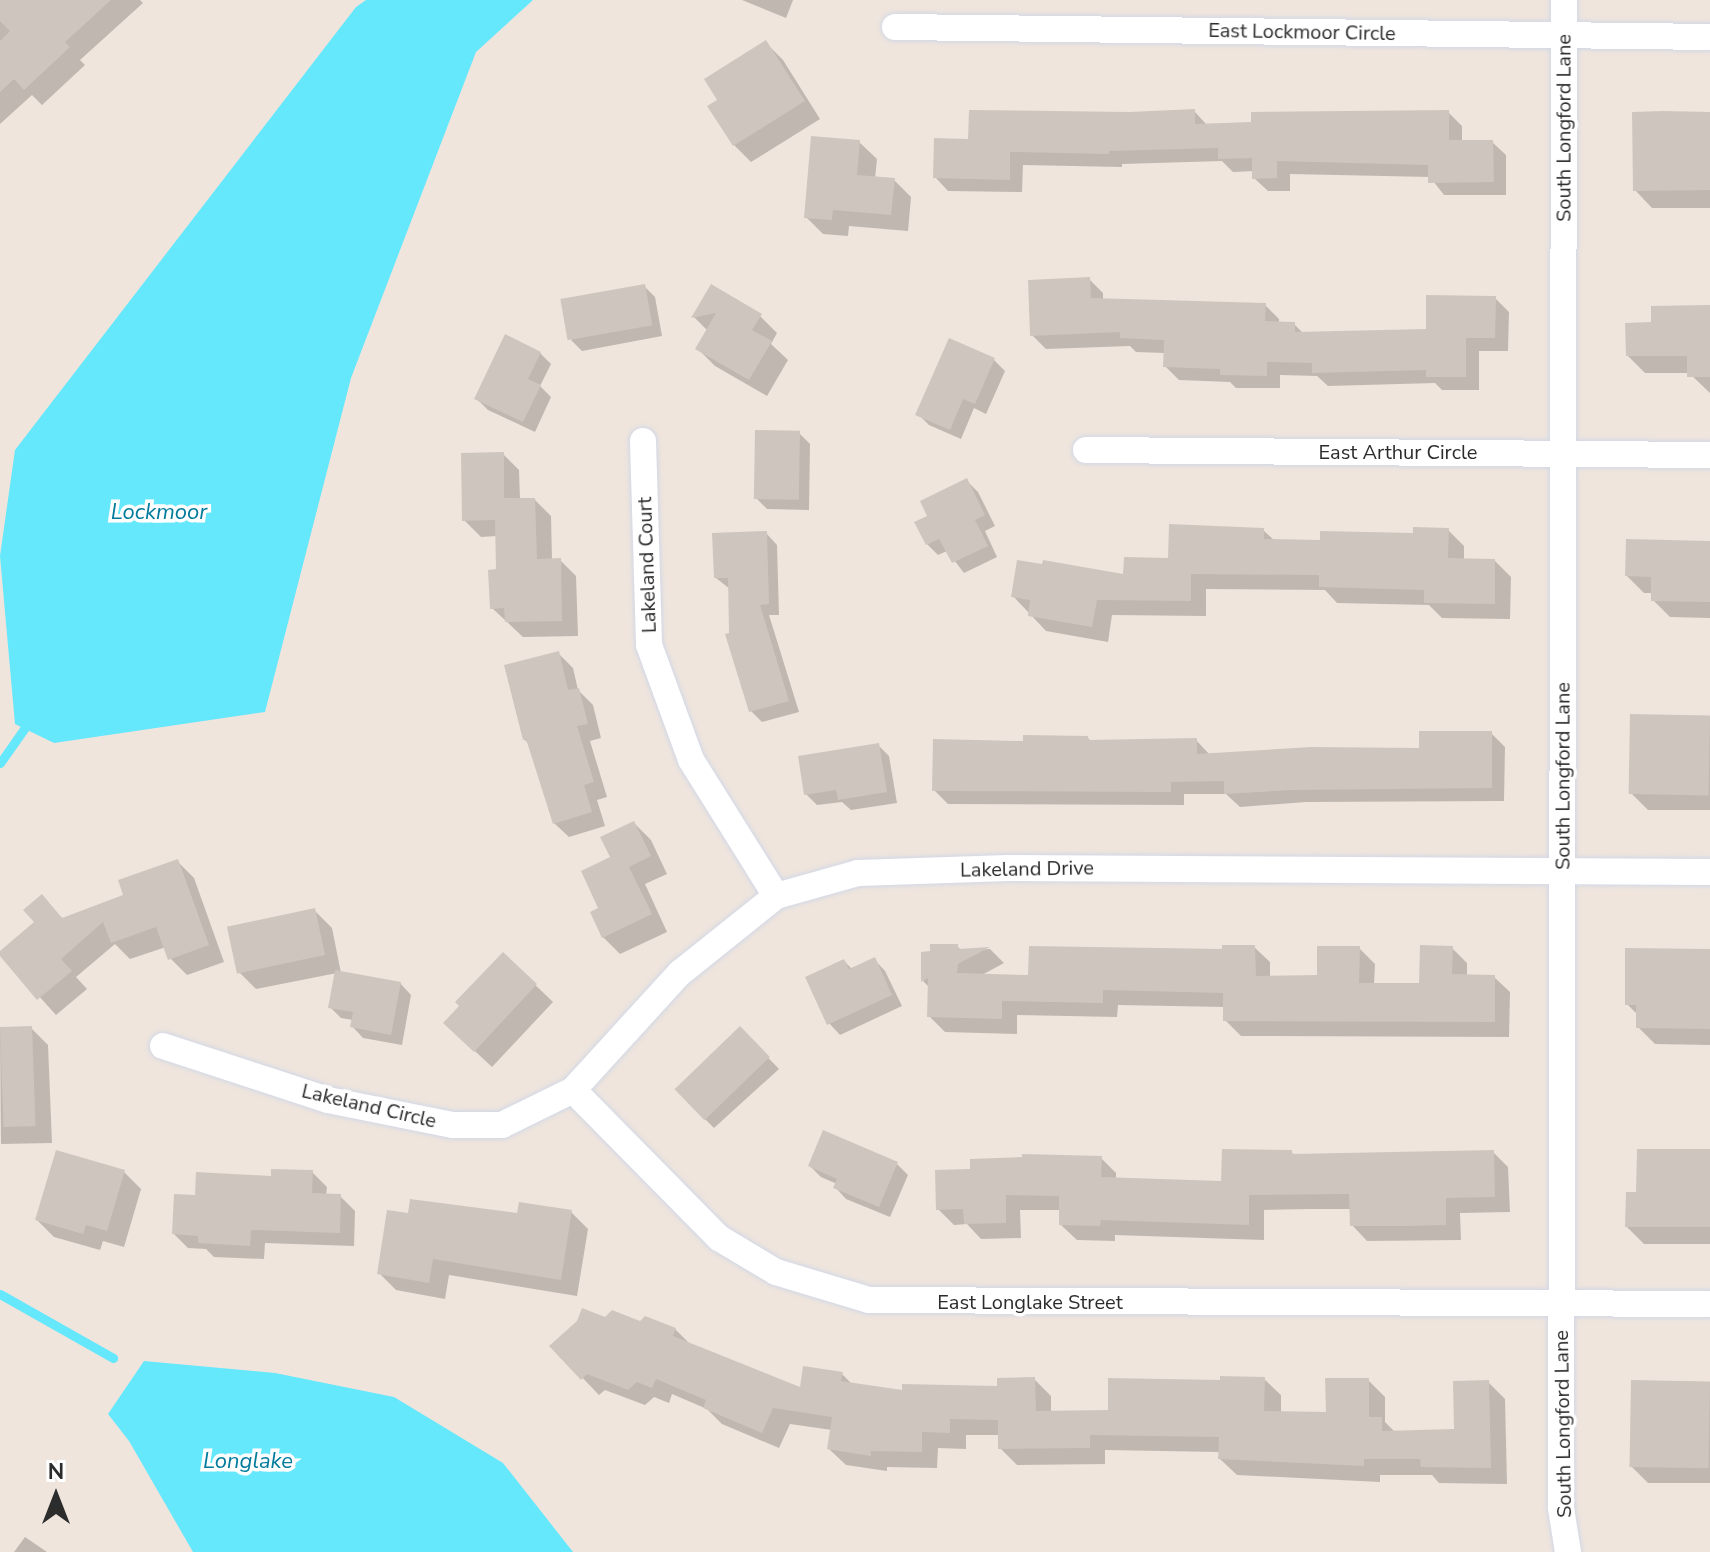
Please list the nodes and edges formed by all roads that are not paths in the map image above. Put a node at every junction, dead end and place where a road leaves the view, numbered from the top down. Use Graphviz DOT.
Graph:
graph roads {
  1 [pos="1564,0"];
  2 [pos="895,27"];
  3 [pos="1564,35"];
  4 [pos="1710,37"];
  5 [pos="643,441"];
  6 [pos="1086,450"];
  7 [pos="1564,454"];
  8 [pos="1710,455"];
  9 [pos="1563,870"];
  10 [pos="1710,872"];
  11 [pos="776,896"];
  12 [pos="163,1046"];
  13 [pos="573,1090"];
  14 [pos="1562,1303"];
  15 [pos="1710,1304"];
  16 [pos="1568,1552"];
  1 -- 3 [label="street, South Longford Lane"];
  2 -- 3 [label="street, East Lockmoor Circle"];
  3 -- 4 [label="street, East Lockmoor Circle"];
  3 -- 7 [label="street, South Longford Lane"];
  5 -- 11 [label="street, Lakeland Court"];
  6 -- 7 [label="street, East Arthur Circle"];
  7 -- 8 [label="street, East Arthur Circle"];
  7 -- 9 [label="street, South Longford Lane"];
  9 -- 10 [label="street"];
  9 -- 11 [label="street, Lakeland Drive"];
  9 -- 14 [label="street, South Longford Lane"];
  11 -- 13 [label="street, Lakeland Drive"];
  12 -- 13 [label="street, Lakeland Circle"];
  13 -- 14 [label="street, East Longlake Street"];
  14 -- 15 [label="street, East Longlake Street"];
  14 -- 16 [label="street, South Longford Lane"];
}
